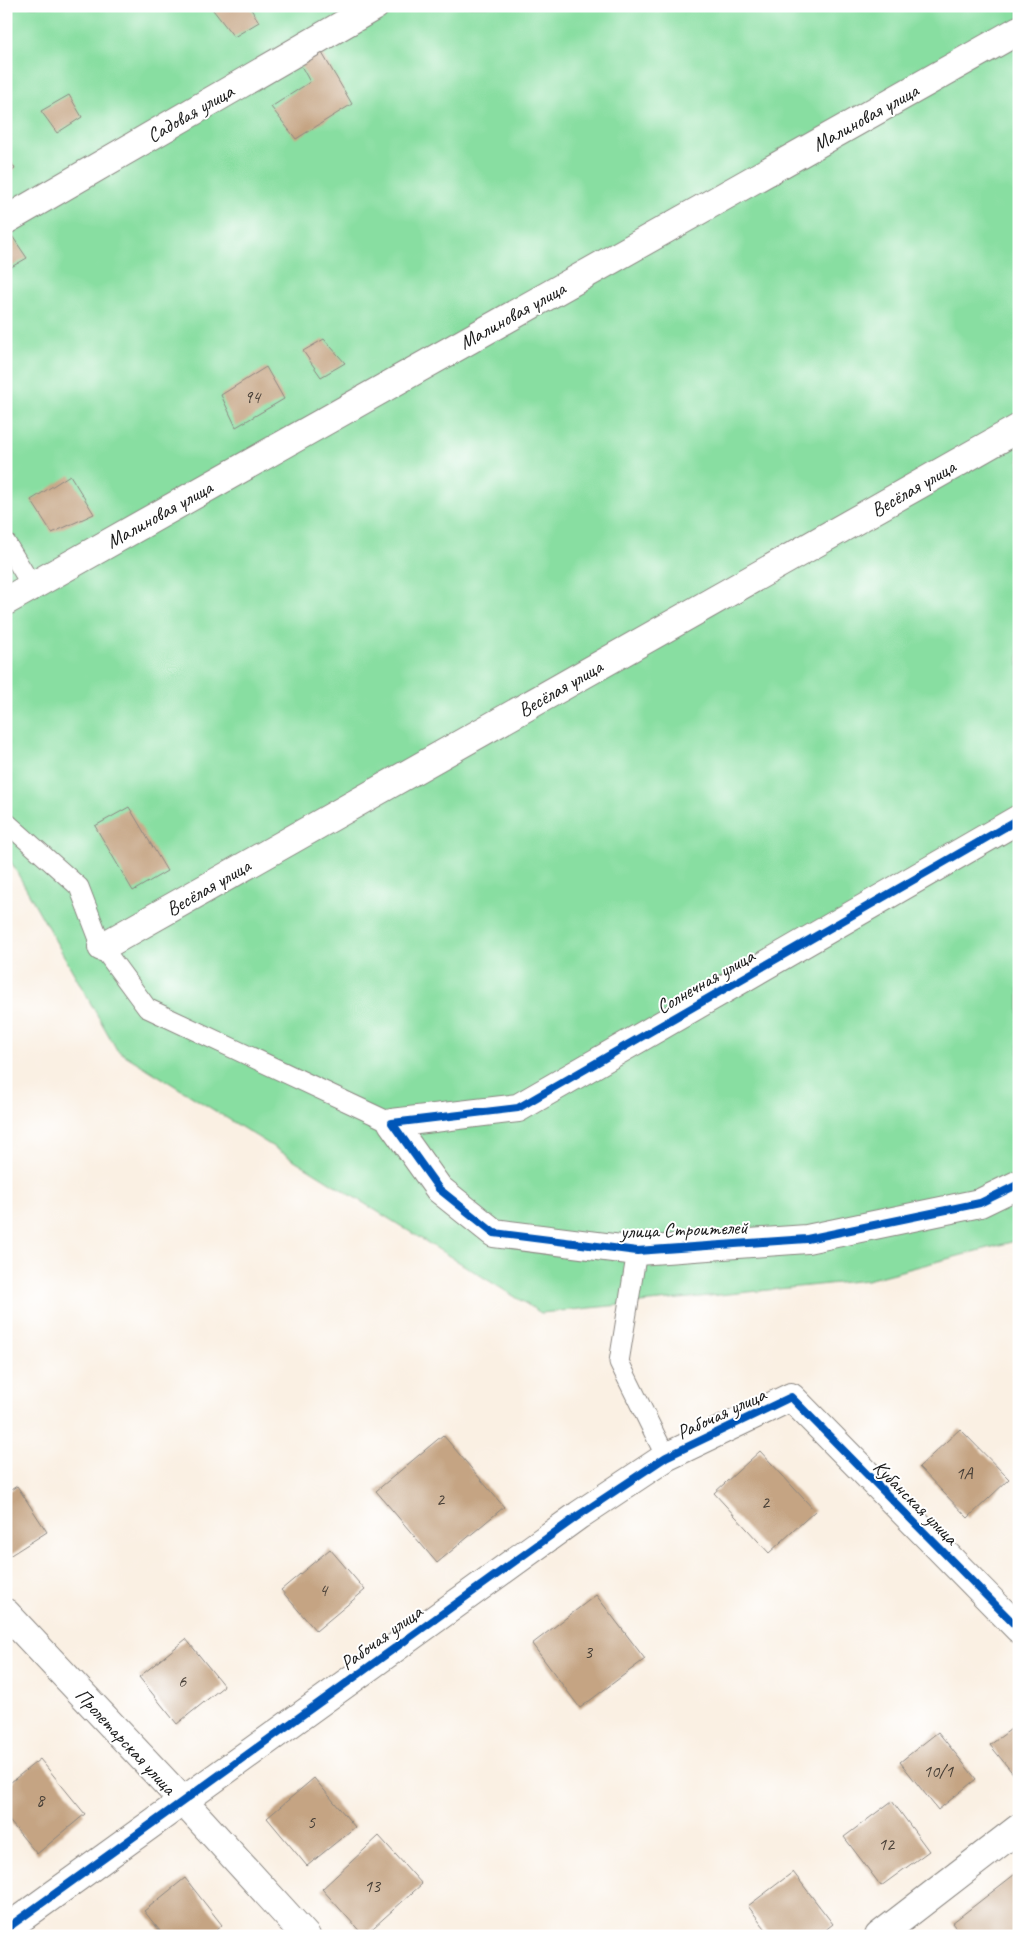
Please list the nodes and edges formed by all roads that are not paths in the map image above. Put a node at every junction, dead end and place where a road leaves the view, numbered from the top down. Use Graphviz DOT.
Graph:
graph roads {
  1 [pos="375,6"];
  2 [pos="1019,30"];
  3 [pos="6,220"];
  4 [pos="1019,428"];
  5 [pos="6,543"];
  6 [pos="32,586"];
  7 [pos="6,601"];
  8 [pos="1019,819"];
  9 [pos="6,822"];
  10 [pos="102,948"];
  11 [pos="392,1123"];
  12 [pos="1019,1184"];
  13 [pos="637,1251"];
  14 [pos="791,1397"];
  15 [pos="666,1457"];
  16 [pos="6,1613"];
  17 [pos="1019,1629"];
  18 [pos="183,1801"];
  19 [pos="1019,1828"];
  20 [pos="6,1929"];
  21 [pos="306,1936"];
  22 [pos="879,1936"];
  1 -- 3 [label="street, Садовая улица"];
  2 -- 6 [label="street, Малиновая улица"];
  4 -- 10 [label="street, Весёлая улица"];
  5 -- 6 [label="lane"];
  6 -- 7 [label="street, Малиновая улица"];
  8 -- 11 [label="street, Солнечная улица"];
  9 -- 10 [label="lane"];
  10 -- 11 [label="lane"];
  11 -- 13 [label="street, улица Строителей"];
  12 -- 13 [label="street, улица Строителей"];
  13 -- 15 [label="lane"];
  14 -- 15 [label="street, Рабочая улица"];
  14 -- 17 [label="street, Кубанская улица"];
  15 -- 18 [label="street, Рабочая улица"];
  16 -- 18 [label="street, Пролетарская улица"];
  18 -- 20 [label="street, Рабочая улица"];
  18 -- 21 [label="street, Пролетарская улица"];
  19 -- 22 [label="street"];
}
